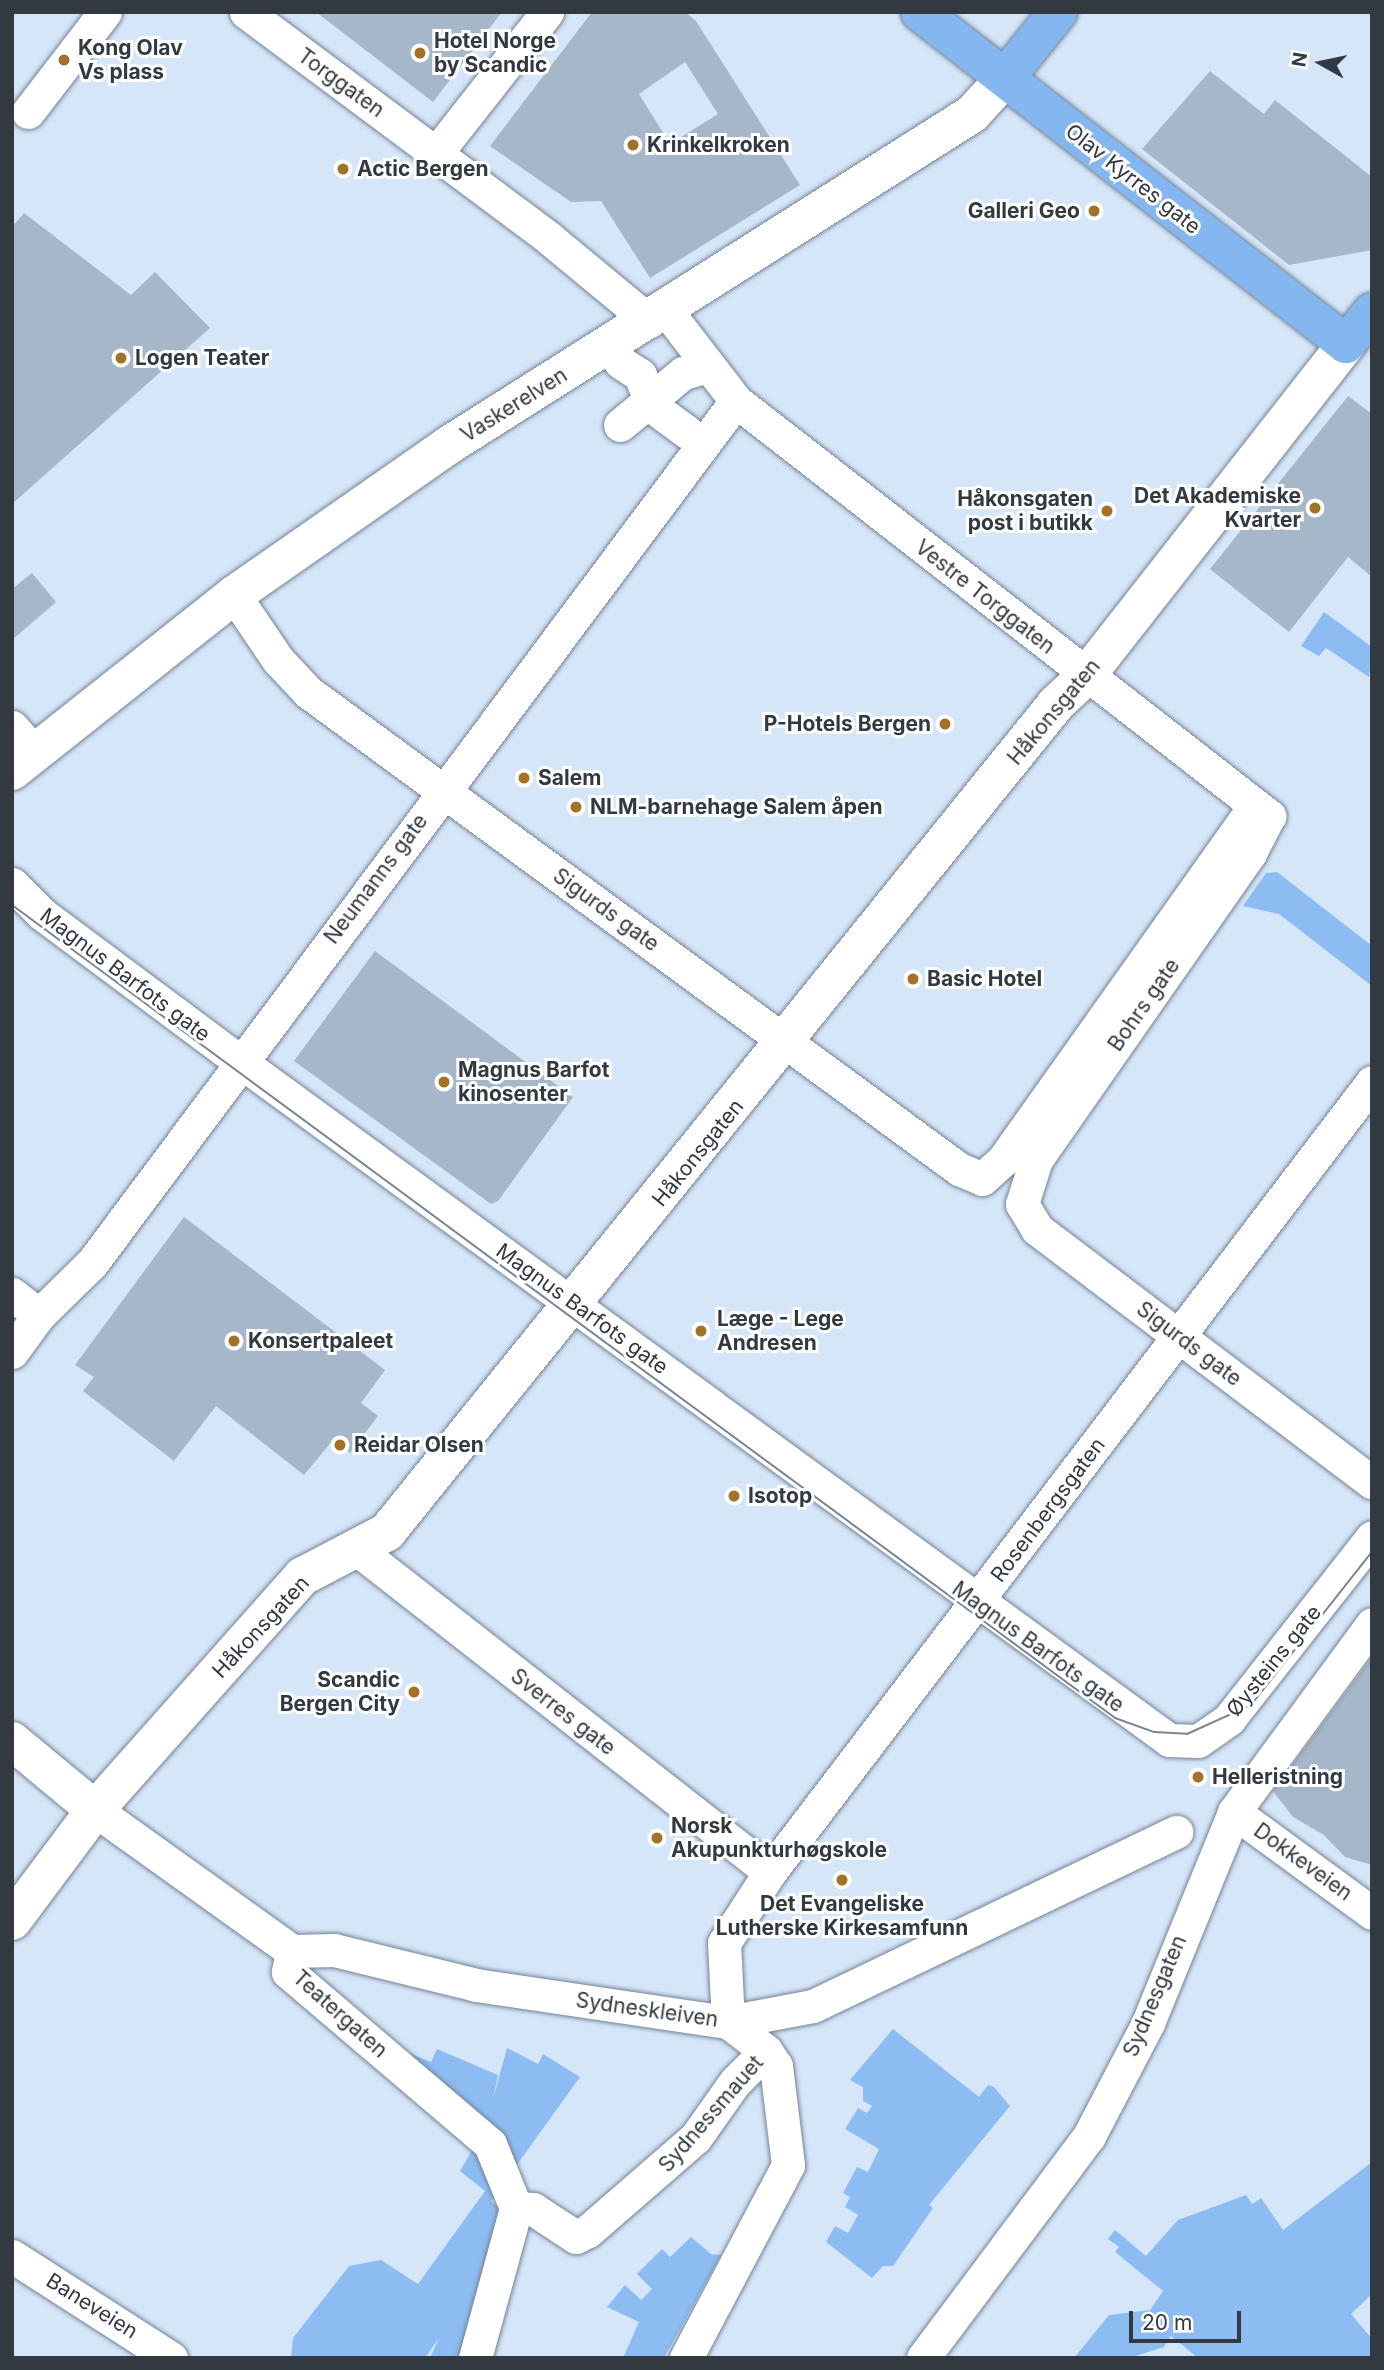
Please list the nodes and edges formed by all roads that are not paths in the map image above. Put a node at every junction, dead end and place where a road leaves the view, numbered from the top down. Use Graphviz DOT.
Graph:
graph roads {
  1 [pos="105,12"];
  2 [pos="246,12"];
  3 [pos="547,12"];
  4 [pos="920,12"];
  5 [pos="1058,12"];
  6 [pos="1005,78"];
  7 [pos="27,112"];
  8 [pos="436,152"];
  9 [pos="1372,312"];
  10 [pos="657,316"];
  11 [pos="1346,344"];
  12 [pos="620,362"];
  13 [pos="708,366"];
  14 [pos="650,398"];
  15 [pos="736,401"];
  16 [pos="620,425"];
  17 [pos="687,432"];
  18 [pos="233,596"];
  19 [pos="1086,676"];
  20 [pos="20,750"];
  21 [pos="434,802"];
  22 [pos="1262,811"];
  23 [pos="12,884"];
  24 [pos="788,1041"];
  25 [pos="239,1060"];
  26 [pos="1372,1082"];
  27 [pos="1003,1160"];
  28 [pos="1021,1194"];
  29 [pos="12,1294"];
  30 [pos="576,1303"];
  31 [pos="39,1315"];
  32 [pos="1178,1335"];
  33 [pos="12,1352"];
  34 [pos="1372,1482"];
  35 [pos="1372,1537"];
  36 [pos="358,1550"];
  37 [pos="977,1604"];
  38 [pos="1372,1624"];
  39 [pos="1154,1732"];
  40 [pos="12,1741"];
  41 [pos="95,1810"];
  42 [pos="1234,1812"];
  43 [pos="1176,1832"];
  44 [pos="770,1872"];
  45 [pos="1372,1913"];
  46 [pos="12,1922"];
  47 [pos="292,1951"];
  48 [pos="728,2022"];
  49 [pos="766,2051"];
  50 [pos="516,2208"];
  51 [pos="12,2256"];
  52 [pos="171,2358"];
  53 [pos="475,2358"];
  54 [pos="686,2358"];
  55 [pos="923,2358"];
  1 -- 7 [label="street"];
  2 -- 8 [label="street, Torggaten"];
  3 -- 8 [label="street"];
  4 -- 6 [label="highway, Olav Kyrres gate"];
  5 -- 6 [label="highway"];
  6 -- 10 [label="main road, Vaskerelven"];
  6 -- 11 [label="highway, Olav Kyrres gate"];
  8 -- 10 [label="street"];
  9 -- 11 [label="highway"];
  10 -- 13 [label="street, Vestre Torggaten"];
  10 -- 18 [label="main road, Vaskerelven"];
  11 -- 19 [label="main road, Håkonsgaten"];
  12 -- 14 [label="street"];
  13 -- 14 [label="street"];
  13 -- 15 [label="street, Vestre Torggaten"];
  14 -- 16 [label="street"];
  14 -- 17 [label="street"];
  15 -- 19 [label="street, Vestre Torggaten"];
  15 -- 21 [label="street, Neumanns gate"];
  18 -- 20 [label="main road, Vaskerelven"];
  18 -- 21 [label="street, Sigurds gate"];
  19 -- 22 [label="street, Vestre Torggaten"];
  19 -- 24 [label="main road, Håkonsgaten"];
  21 -- 24 [label="street, Sigurds gate"];
  21 -- 25 [label="street, Neumanns gate"];
  22 -- 27 [label="street, Bohrs gate"];
  22 -- 28 [label="street, Bohrs gate"];
  23 -- 25 [label="street, Magnus Barfots gate"];
  24 -- 27 [label="street, Sigurds gate"];
  24 -- 30 [label="main road, Håkonsgaten"];
  25 -- 30 [label="street, Magnus Barfots gate"];
  25 -- 31 [label="street, Neumanns gate"];
  26 -- 32 [label="street, Rosenbergsgaten"];
  28 -- 32 [label="street, Sigurds gate"];
  29 -- 31 [label="street"];
  30 -- 36 [label="main road, Håkonsgaten"];
  30 -- 37 [label="street, Magnus Barfots gate"];
  31 -- 33 [label="street, Neumanns gate"];
  32 -- 34 [label="street, Sigurds gate"];
  32 -- 37 [label="street, Rosenbergsgaten"];
  35 -- 39 [label="street, Øysteins gate"];
  36 -- 41 [label="main road, Håkonsgaten"];
  36 -- 44 [label="street, Sverres gate"];
  37 -- 39 [label="street, Magnus Barfots gate"];
  37 -- 44 [label="street, Rosenbergsgaten"];
  38 -- 42 [label="street, Sydnesgaten"];
  40 -- 41 [label="main road, Teatergaten"];
  41 -- 46 [label="main road, Håkonsgaten"];
  41 -- 47 [label="street, Teatergaten"];
  42 -- 45 [label="street, Dokkeveien"];
  42 -- 55 [label="street, Sydnesgaten"];
  43 -- 48 [label="street, Sydneskleiven"];
  44 -- 48 [label="street, Rosenbergsgaten"];
  47 -- 48 [label="street, Sydneskleiven"];
  47 -- 50 [label="street, Teatergaten"];
  48 -- 49 [label="street"];
  49 -- 50 [label="street, Sydnessmauet"];
  49 -- 54 [label="street"];
  50 -- 53 [label="street"];
  51 -- 52 [label="street, Baneveien"];
}
